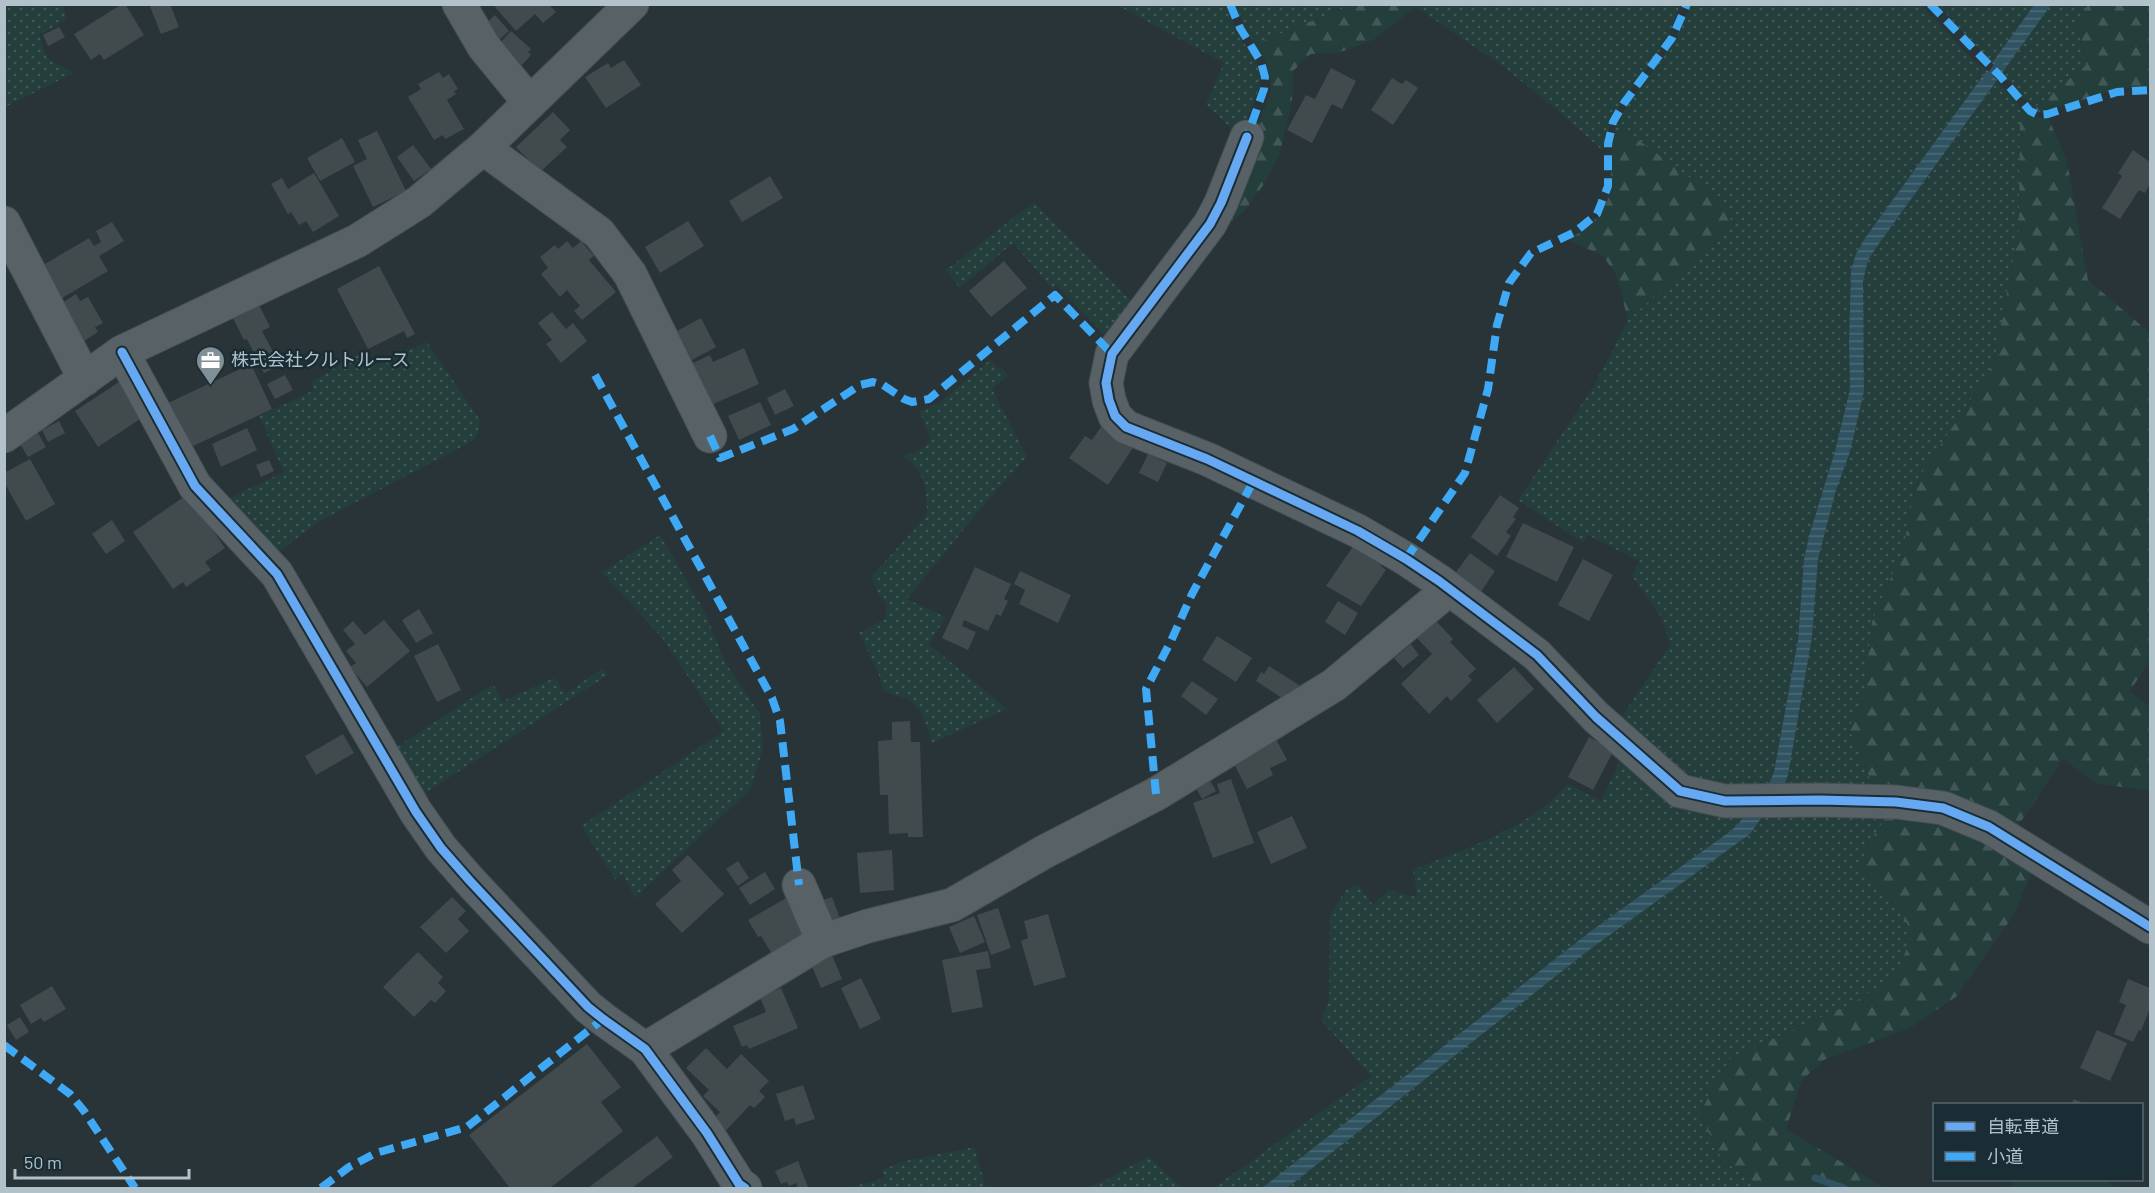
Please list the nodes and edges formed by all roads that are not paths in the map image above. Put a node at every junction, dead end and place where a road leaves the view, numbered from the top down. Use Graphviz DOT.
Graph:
graph roads {
  1 [pos="459,4"];
  2 [pos="632,4"];
  3 [pos="530,103"];
  4 [pos="1247,137"];
  5 [pos="483,148"];
  6 [pos="4,223"];
  7 [pos="122,352"];
  8 [pos="85,379"];
  9 [pos="4,436"];
  10 [pos="710,436"];
  11 [pos="1448,590"];
  12 [pos="799,885"];
  13 [pos="2151,927"];
  14 [pos="823,941"];
  15 [pos="645,1049"];
  16 [pos="745,1188"];
  1 -- 3 [label="street"];
  2 -- 3 [label="street"];
  3 -- 5 [label="street"];
  4 -- 11 [label="street"];
  5 -- 7 [label="street"];
  5 -- 10 [label="street"];
  6 -- 8 [label="street"];
  7 -- 8 [label="street"];
  7 -- 15 [label="street"];
  8 -- 9 [label="street"];
  11 -- 13 [label="street"];
  11 -- 14 [label="street"];
  12 -- 14 [label="street"];
  14 -- 15 [label="street"];
  15 -- 16 [label="street"];
}
